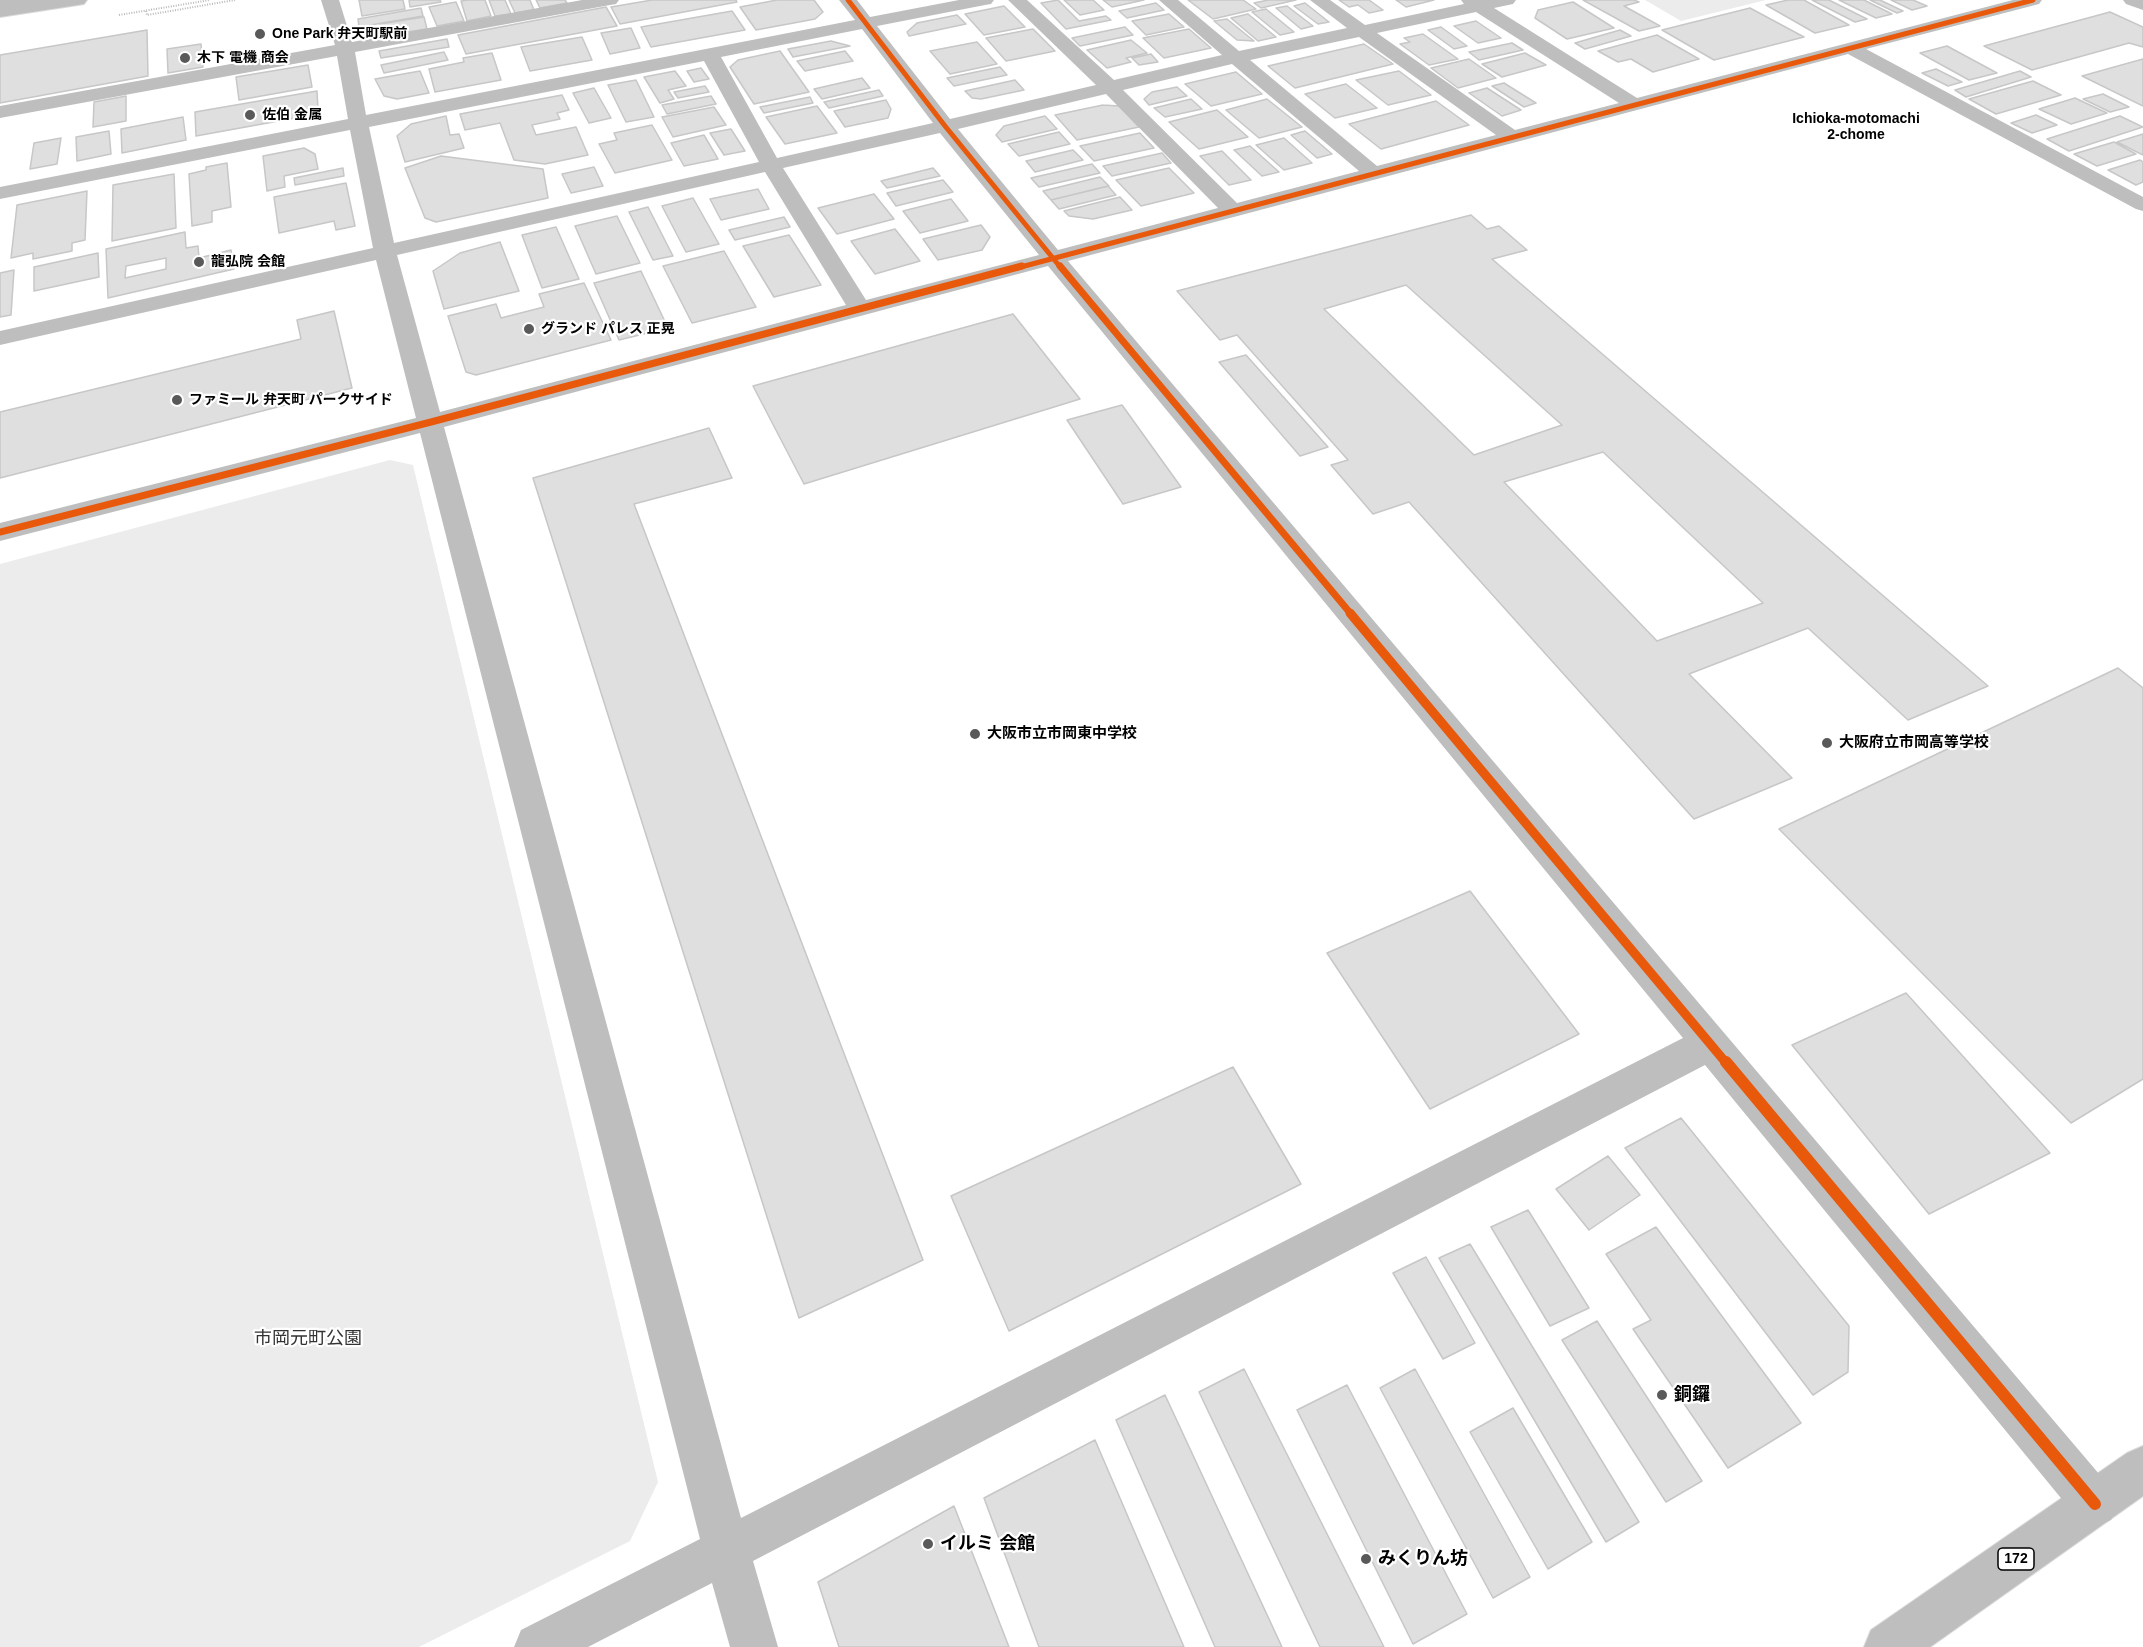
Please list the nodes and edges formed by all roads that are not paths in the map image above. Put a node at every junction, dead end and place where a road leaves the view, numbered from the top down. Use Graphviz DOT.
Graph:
graph roads {
  1 [pos="34,0"];
  2 [pos="78,0"];
  3 [pos="330,0"];
  4 [pos="610,0"];
  5 [pos="985,0"];
  6 [pos="1017,0"];
  7 [pos="1168,0"];
  8 [pos="1319,0"];
  9 [pos="1507,0"];
  10 [pos="2033,0"];
  11 [pos="2132,0"];
  12 [pos="1476,3"];
  13 [pos="0,5"];
  14 [pos="2143,5"];
  15 [pos="857,11"];
  16 [pos="0,12"];
  17 [pos="1359,30"];
  18 [pos="1850,48"];
  19 [pos="345,49"];
  20 [pos="709,53"];
  21 [pos="1237,57"];
  22 [pos="1110,87"];
  23 [pos="1633,104"];
  24 [pos="0,112"];
  25 [pos="357,123"];
  26 [pos="945,126"];
  27 [pos="1511,137"];
  28 [pos="771,165"];
  29 [pos="1372,173"];
  30 [pos="0,193"];
  31 [pos="2143,204"];
  32 [pos="1233,211"];
  33 [pos="385,251"];
  34 [pos="1053,258"];
  35 [pos="859,308"];
  36 [pos="0,338"];
  37 [pos="431,422"];
  38 [pos="0,532"];
  39 [pos="1709,1044"];
  40 [pos="2143,1469"];
  41 [pos="2095,1504"];
  42 [pos="726,1550"];
  43 [pos="538,1647"];
  44 [pos="754,1647"];
  45 [pos="1888,1647"];
  1 -- 13 [label="main road"];
  2 -- 16 [label="main road"];
  3 -- 19 [label="main road"];
  4 -- 19 [label="main road"];
  5 -- 15 [label="main road"];
  6 -- 22 [label="main road"];
  7 -- 21 [label="main road"];
  8 -- 17 [label="main road"];
  9 -- 12 [label="main road"];
  10 -- 18 [label="main road"];
  11 -- 14 [label="main road"];
  12 -- 17 [label="main road"];
  12 -- 23 [label="main road"];
  15 -- 20 [label="main road"];
  15 -- 26 [label="main road"];
  17 -- 21 [label="main road"];
  17 -- 27 [label="main road"];
  18 -- 23 [label="main road"];
  18 -- 31 [label="main road"];
  19 -- 24 [label="main road"];
  19 -- 25 [label="main road"];
  20 -- 25 [label="main road"];
  20 -- 28 [label="main road"];
  21 -- 22 [label="main road"];
  21 -- 29 [label="main road"];
  22 -- 26 [label="main road"];
  22 -- 32 [label="main road"];
  23 -- 27 [label="main road"];
  25 -- 30 [label="main road"];
  25 -- 33 [label="main road"];
  26 -- 28 [label="main road"];
  26 -- 34 [label="main road"];
  27 -- 29 [label="main road"];
  28 -- 33 [label="main road"];
  28 -- 35 [label="main road"];
  29 -- 32 [label="main road"];
  32 -- 34 [label="main road"];
  33 -- 36 [label="main road"];
  33 -- 37 [label="main road"];
  34 -- 35 [label="main road"];
  34 -- 39 [label="main road"];
  35 -- 37 [label="main road"];
  37 -- 38 [label="main road"];
  37 -- 42 [label="main road"];
  39 -- 41 [label="main road"];
  39 -- 42 [label="main road"];
  40 -- 41 [label="main road, 172"];
  41 -- 45 [label="main road, 172"];
  42 -- 43 [label="main road"];
  42 -- 44 [label="main road"];
}
